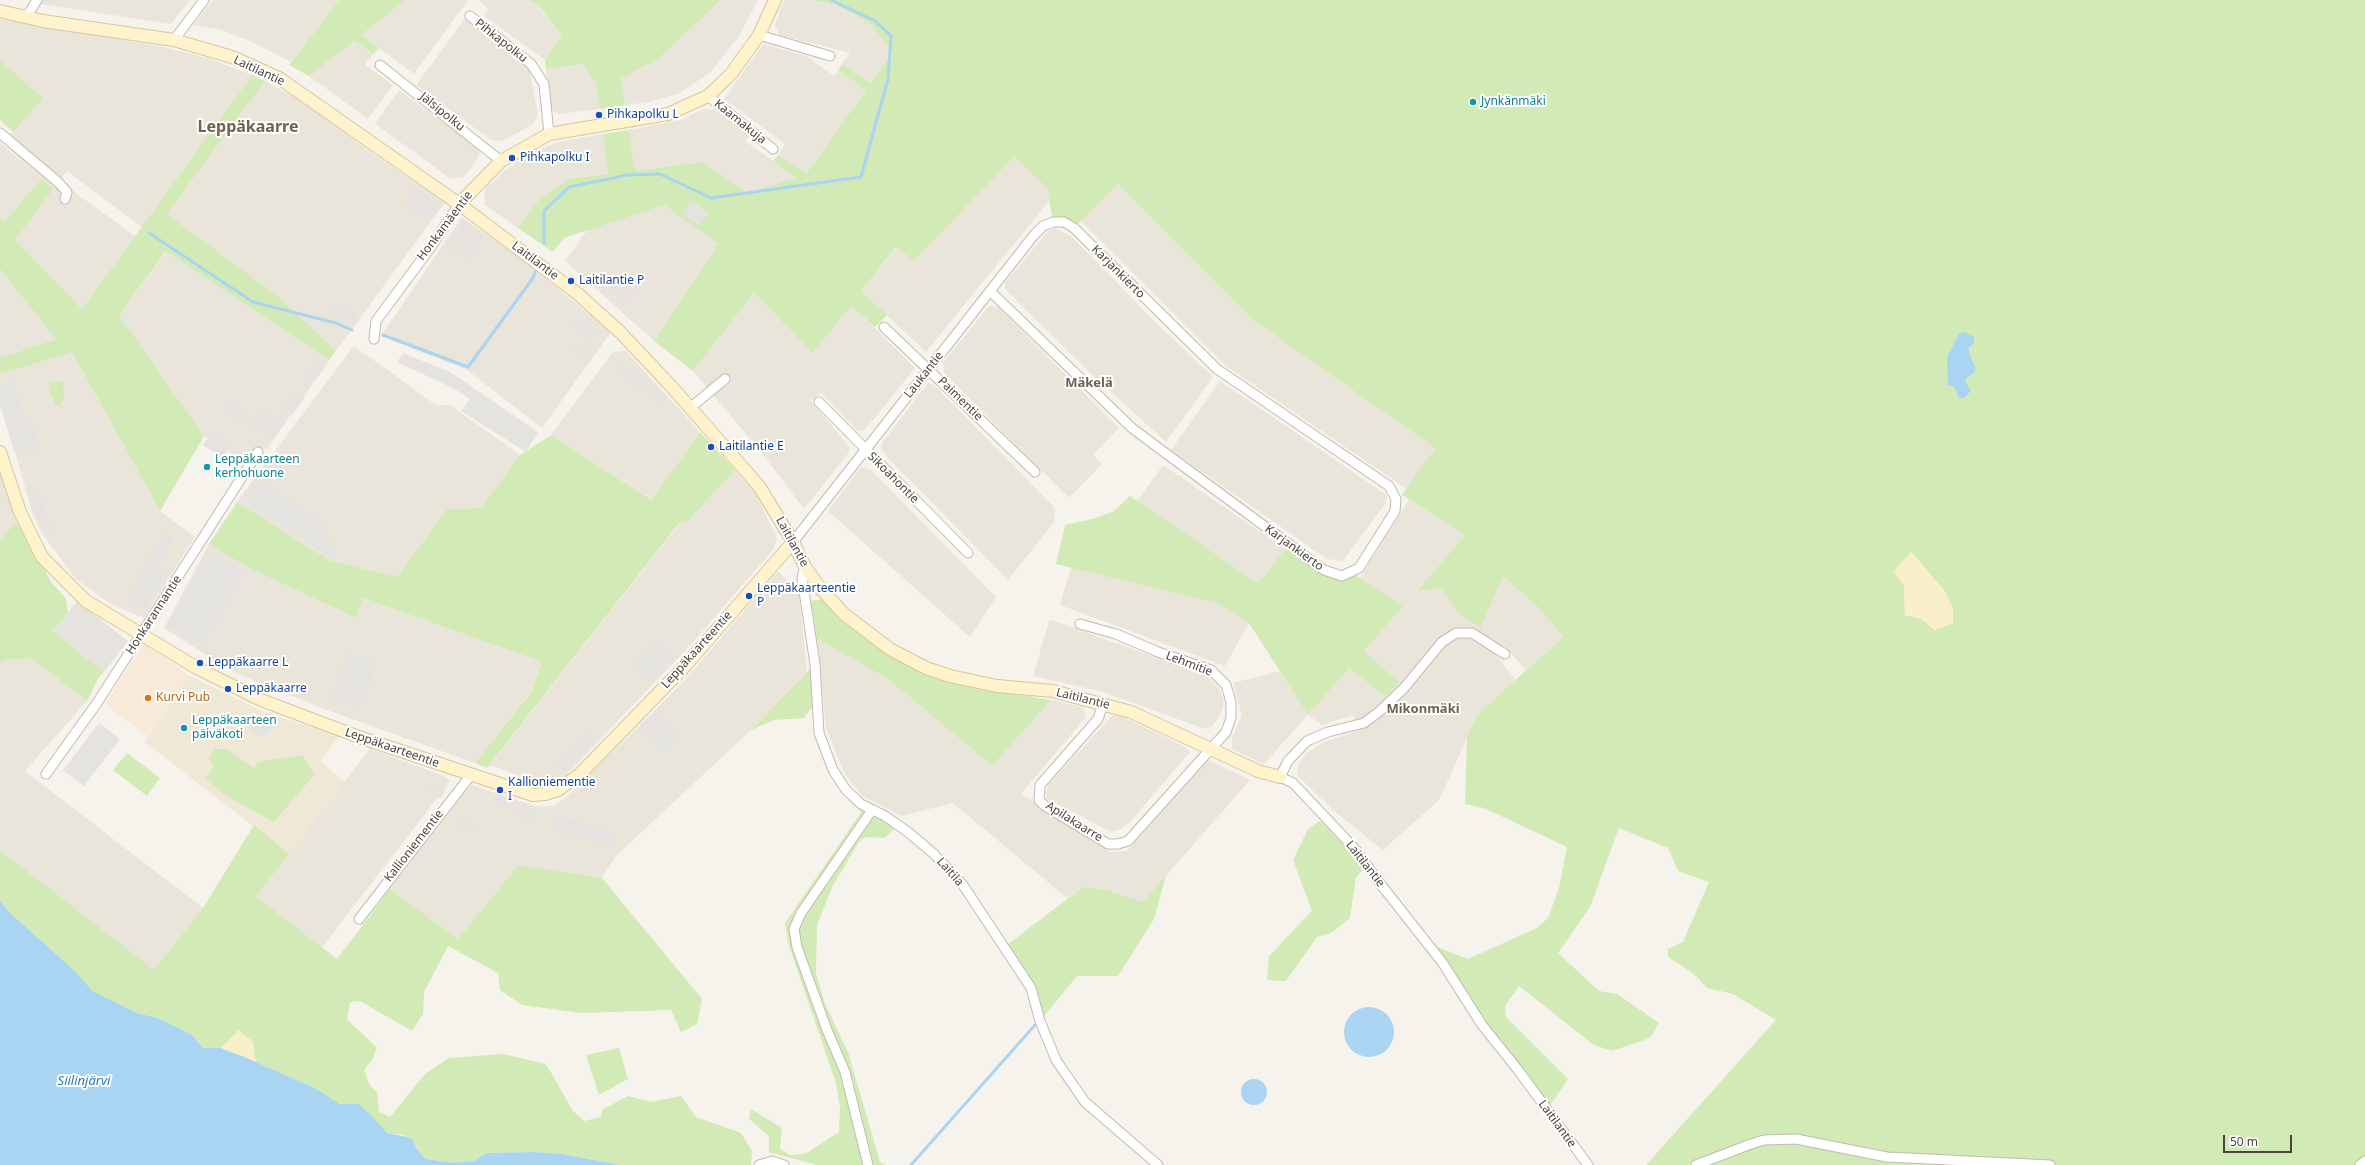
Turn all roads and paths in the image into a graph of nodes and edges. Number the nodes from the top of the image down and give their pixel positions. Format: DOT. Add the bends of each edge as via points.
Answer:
graph roads {
  1 [pos="37,0"];
  2 [pos="204,0"];
  3 [pos="775,0"];
  4 [pos="0,11"];
  5 [pos="470,16"];
  6 [pos="26,18"];
  7 [pos="759,35"];
  8 [pos="174,40"];
  9 [pos="830,56"];
  10 [pos="380,65"];
  11 [pos="708,96"];
  12 [pos="0,133"];
  13 [pos="549,134"];
  14 [pos="773,149"];
  15 [pos="501,161"];
  16 [pos="65,199"];
  17 [pos="459,204"];
  18 [pos="1064,222"];
  19 [pos="990,292"];
  20 [pos="884,327"];
  21 [pos="374,339"];
  22 [pos="930,369"];
  23 [pos="725,379"];
  24 [pos="819,402"];
  25 [pos="690,408"];
  26 [pos="865,450"];
  27 [pos="0,452"];
  28 [pos="258,452"];
  29 [pos="1035,472"];
  30 [pos="793,542"];
  31 [pos="968,553"];
  32 [pos="805,567"];
  33 [pos="1080,624"];
  34 [pos="141,635"];
  35 [pos="1505,654"];
  36 [pos="1103,704"];
  37 [pos="1210,749"];
  38 [pos="46,774"];
  39 [pos="471,775"];
  40 [pos="1280,777"];
  41 [pos="872,810"];
  42 [pos="359,919"];
  43 [pos="2365,1161"];
  44 [pos="1588,1164"];
  45 [pos="759,1165"];
  46 [pos="784,1165"];
  47 [pos="868,1165"];
  48 [pos="1158,1165"];
  49 [pos="1696,1165"];
  50 [pos="2050,1165"];
  51 [pos="2360,1165"];
  1 -- 6 [label="street"];
  2 -- 8 [label="street"];
  3 -- 7 [label="street, Honkamäentie"];
  4 -- 6 [label="street, Laitilantie"];
  5 -- 13 [label="street, Pihkapolku" via="531,64 544,84"];
  6 -- 8 [label="street, Laitilantie"];
  7 -- 9 [label="street"];
  7 -- 11 [label="street, Honkamäentie" via="731,74"];
  8 -- 17 [label="street, Laitilantie" via="232,58 279,78"];
  10 -- 15 [label="street, Jälsipolku"];
  11 -- 13 [label="street, Honkamäentie" via="668,114"];
  11 -- 14 [label="street, Kaamakuja"];
  12 -- 16 [label="street" via="58,182 66,192"];
  13 -- 15 [label="street, Honkamäentie"];
  15 -- 17 [label="street, Honkamäentie"];
  17 -- 21 [label="street, Honkamäentie" via="431,247 376,321"];
  17 -- 25 [label="street, Laitilantie" via="578,294 620,332"];
  18 -- 19 [label="street, Laukantie" via="1053,222 1043,226"];
  18 -- 19 [label="street, Karjankierto" via="1074,228 1216,369 1389,486 1396,499 1395,511 1359,568 1342,576 1324,570 1157,447 1132,428"];
  19 -- 22 [label="street, Laukantie"];
  20 -- 22 [label="street, Paimentie"];
  22 -- 26 [label="street, Laukantie"];
  22 -- 29 [label="street, Paimentie"];
  23 -- 25 [label="street"];
  24 -- 26 [label="street, Sikoahontie"];
  25 -- 30 [label="street, Laitilantie" via="759,486"];
  26 -- 30 [label="street, Laukantie"];
  26 -- 31 [label="street, Sikoahontie"];
  27 -- 34 [label="street, Leppäkaarteentie" via="20,512 42,557 86,601"];
  28 -- 34 [label="street, Honkarannantie"];
  30 -- 32 [label="street, Laitilantie"];
  30 -- 39 [label="street, Leppäkaarteentie" via="686,665 580,774 558,790 534,795"];
  32 -- 36 [label="street, Laitilantie" via="844,614 890,649 926,668 997,686 1054,691"];
  32 -- 41 [label="street, Laitila" via="802,578 815,664 819,733 831,766 846,790"];
  33 -- 37 [label="street, Lehmitie" via="1116,634 1211,670 1220,677 1226,685 1231,702 1231,718 1226,732"];
  34 -- 38 [label="street, Honkarannantie"];
  34 -- 39 [label="street, Leppäkaarteentie" via="197,668 262,700 359,737"];
  35 -- 40 [label="street" via="1472,633 1456,633 1442,642 1404,688 1380,711 1364,723 1328,732 1307,741 1288,761"];
  36 -- 37 [label="street, Laitilantie" via="1131,712"];
  36 -- 37 [label="street, Apilakaarre" via="1098,719 1040,785 1039,800 1108,844 1128,841"];
  37 -- 40 [label="street, Laitilantie" via="1258,771"];
  39 -- 42 [label="street, Kallioniementie"];
  40 -- 44 [label="street, Laitilantie" via="1293,783 1358,852 1442,962 1482,1025"];
  41 -- 47 [label="street" via="801,913 794,929 797,947 845,1072"];
  41 -- 48 [label="street, Laitila" via="908,832 934,854 963,885 1030,988 1040,1021 1060,1065 1086,1102"];
  43 -- 51 [label="street"];
  45 -- 46 [label="street" via="772,1161"];
  49 -- 50 [label="street" via="1751,1144 1796,1139 1887,1157"];
}
